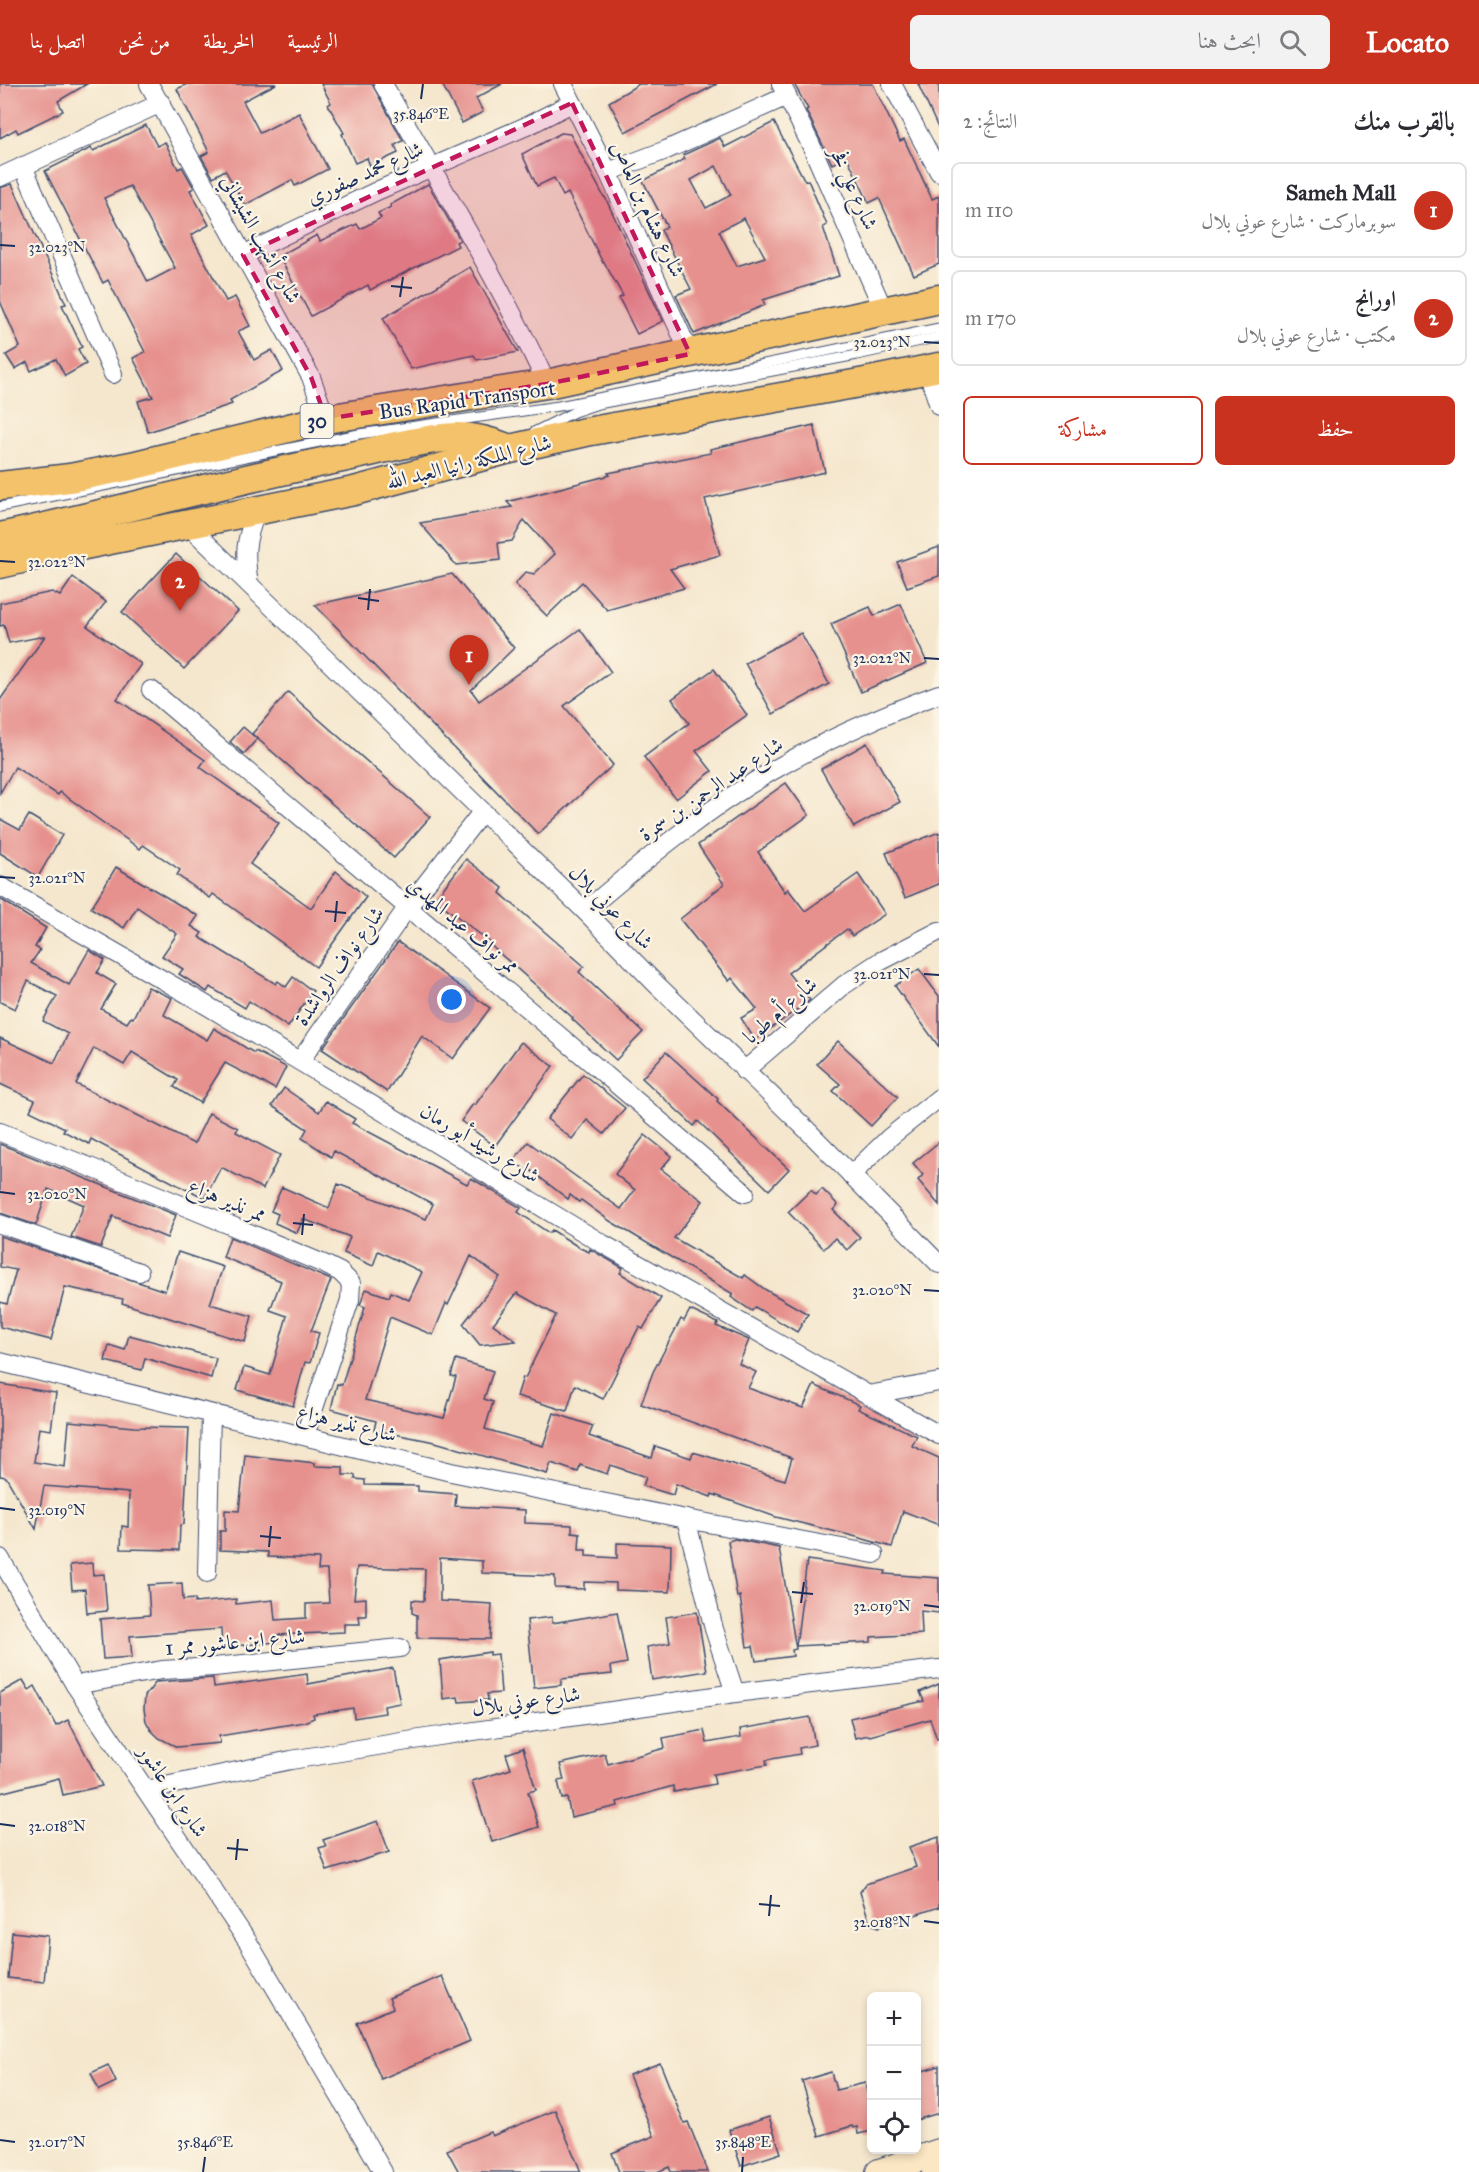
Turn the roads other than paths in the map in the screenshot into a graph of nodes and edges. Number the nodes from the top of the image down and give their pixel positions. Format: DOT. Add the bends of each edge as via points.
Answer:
graph roads {
  1 [pos="149,84"];
  2 [pos="383,84"];
  3 [pos="563,84"];
  4 [pos="892,84"];
  5 [pos="784,90"];
  6 [pos="161,103"];
  7 [pos="572,103"];
  8 [pos="24,166"];
  9 [pos="431,168"];
  10 [pos="608,172"];
  11 [pos="939,172"];
  12 [pos="0,177"];
  13 [pos="243,255"];
  14 [pos="939,299"];
  15 [pos="885,311"];
  16 [pos="939,328"];
  17 [pos="939,337"];
  18 [pos="690,354"];
  19 [pos="933,368"];
  20 [pos="113,374"];
  21 [pos="547,384"];
  22 [pos="939,406"];
  23 [pos="326,419"];
  24 [pos="510,449"];
  25 [pos="0,486"];
  26 [pos="0,507"];
  27 [pos="257,510"];
  28 [pos="187,524"];
  29 [pos="0,537"];
  30 [pos="0,564"];
  31 [pos="249,584"];
  32 [pos="151,690"];
  33 [pos="939,694"];
  34 [pos="482,812"];
  35 [pos="0,886"];
  36 [pos="407,908"];
  37 [pos="585,911"];
  38 [pos="939,931"];
  39 [pos="300,1061"];
  40 [pos="744,1071"];
  41 [pos="939,1098"];
  42 [pos="0,1132"];
  43 [pos="851,1175"];
  44 [pos="746,1193"];
  45 [pos="0,1224"];
  46 [pos="939,1264"];
  47 [pos="139,1272"];
  48 [pos="0,1362"];
  49 [pos="939,1382"];
  50 [pos="868,1395"];
  51 [pos="211,1414"];
  52 [pos="305,1435"];
  53 [pos="939,1435"];
  54 [pos="686,1519"];
  55 [pos="874,1554"];
  56 [pos="2,1566"];
  57 [pos="207,1573"];
  58 [pos="400,1648"];
  59 [pos="939,1660"];
  60 [pos="939,1669"];
  61 [pos="914,1671"];
  62 [pos="75,1685"];
  63 [pos="735,1693"];
  64 [pos="146,1790"];
  65 [pos="939,2152"];
  66 [pos="383,2172"];
  67 [pos="879,2172"];
  1 -- 6 [label="street, شارع أشهب الشيشاني"];
  2 -- 9 [label="street"];
  3 -- 7 [label="street, شارع هشام بن العاص"];
  4 -- 11 [label="street"];
  5 -- 10 [label="street" via="666,150"];
  5 -- 15 [label="street, شارع علي فخر"];
  6 -- 8 [label="street"];
  6 -- 13 [label="street, شارع أشهب الشيشاني"];
  7 -- 9 [label="street, شارع محمد صفوري"];
  7 -- 10 [label="street, شارع هشام بن العاص"];
  8 -- 12 [label="street"];
  8 -- 20 [label="street"];
  9 -- 13 [label="street, شارع محمد صفوري"];
  9 -- 21 [label="street"];
  10 -- 18 [label="street, شارع هشام بن العاص"];
  13 -- 23 [label="street, شارع أشهب الشيشاني" via="311,377"];
  14 -- 15 [label="main road, 30"];
  15 -- 18 [label="main road, 30"];
  16 -- 26 [label="lane, Bus Rapid Transport" via="559,406 358,434"];
  17 -- 24 [label="lane, Bus Rapid Transport" via="598,404 551,422"];
  18 -- 21 [label="main road, 30"];
  19 -- 22 [label="street"];
  19 -- 24 [label="main road, شارع الملكة رانيا العبد الله"];
  21 -- 23 [label="main road, 30"];
  23 -- 25 [label="main road, 30" via="121,468"];
  24 -- 27 [label="main road, شارع الملكة رانيا العبد الله" via="354,491"];
  24 -- 29 [label="main road" via="493,442 455,437 301,466"];
  27 -- 28 [label="main road, شارع الملكة رانيا العبد الله"];
  27 -- 31 [label="street" via="245,552"];
  28 -- 30 [label="main road, شارع الملكة رانيا العبد الله"];
  28 -- 31 [label="street, شارع عوني بلال"];
  31 -- 34 [label="street, شارع عوني بلال"];
  32 -- 36 [label="street, ممر نواف عبد المهدي"];
  33 -- 37 [label="street, شارع عبد الرحمن بن سمرة" via="862,725 772,771 677,835"];
  34 -- 36 [label="street, شارع نواف الرواشدة"];
  34 -- 37 [label="street, شارع عوني بلال"];
  35 -- 39 [label="street, شارع رشيد أبو رمان"];
  36 -- 39 [label="street, شارع نواف الرواشدة"];
  36 -- 44 [label="street, ممر نواف عبد المهدي"];
  37 -- 40 [label="street, شارع عوني بلال"];
  38 -- 40 [label="street, شارع أم طوبا" via="844,985"];
  39 -- 50 [label="street, شارع رشيد أبو رمان" via="603,1244"];
  40 -- 43 [label="street, شارع عوني بلال"];
  41 -- 43 [label="street"];
  42 -- 52 [label="street, ممر نذير هزاع" via="324,1264 347,1278 351,1283 350,1300"];
  43 -- 46 [label="street, شارع عوني بلال"];
  45 -- 47 [label="street"];
  48 -- 51 [label="street, شارع نذير هزاع"];
  49 -- 50 [label="street"];
  50 -- 53 [label="street, شارع رشيد أبو رمان"];
  51 -- 52 [label="street, شارع نذير هزاع"];
  51 -- 57 [label="street"];
  52 -- 54 [label="street, شارع نذير هزاع" via="451,1472"];
  54 -- 55 [label="street, شارع نذير هزاع"];
  54 -- 63 [label="street"];
  56 -- 62 [label="street, شارع ابن عاشور"];
  58 -- 62 [label="street, شارع ابن عاشور ممر 1" via="162,1670"];
  59 -- 61 [label="street, شارع عوني بلال"];
  60 -- 61 [label="street, شارع عوني بلال"];
  61 -- 63 [label="street, شارع عوني بلال"];
  62 -- 64 [label="street, شارع ابن عاشور"];
  63 -- 64 [label="street, شارع عوني بلال" via="303,1758"];
  64 -- 66 [label="street, شارع ابن عاشور" via="248,1942"];
  65 -- 67 [label="street"];
}
